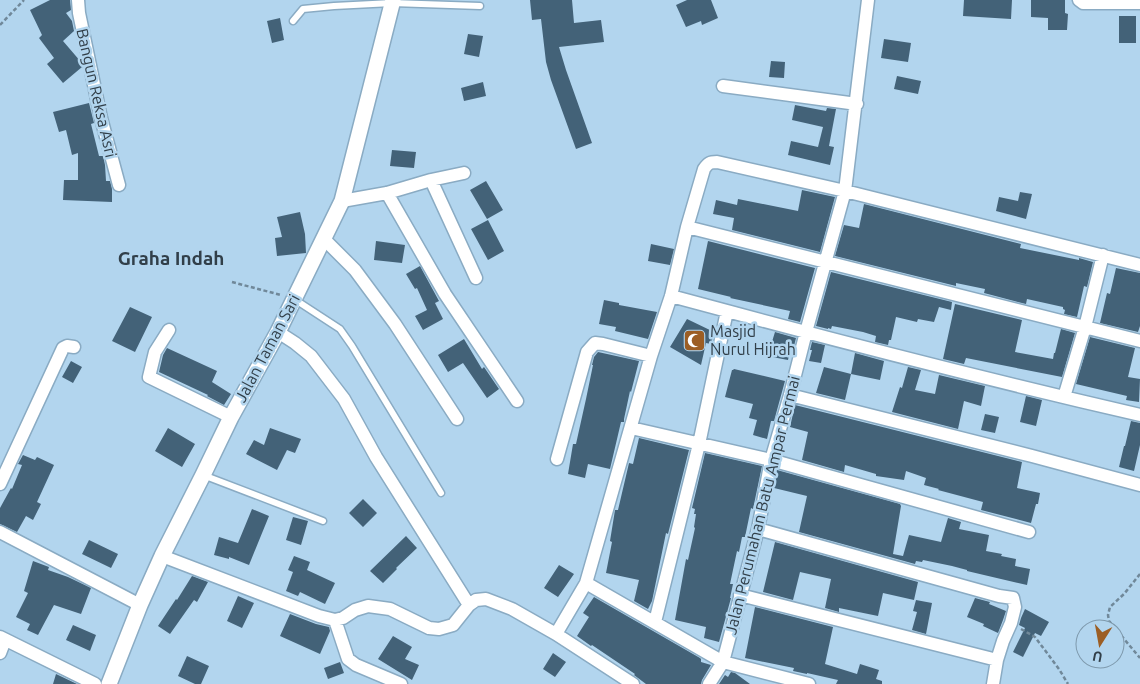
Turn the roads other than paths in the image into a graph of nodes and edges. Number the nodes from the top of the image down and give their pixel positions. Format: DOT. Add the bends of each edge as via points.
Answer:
graph roads {
  1 [pos="78,0"];
  2 [pos="868,0"];
  3 [pos="1079,0"];
  4 [pos="393,2"];
  5 [pos="1140,3"];
  6 [pos="480,6"];
  7 [pos="293,21"];
  8 [pos="722,86"];
  9 [pos="857,104"];
  10 [pos="464,173"];
  11 [pos="431,180"];
  12 [pos="119,185"];
  13 [pos="845,190"];
  14 [pos="387,193"];
  15 [pos="342,201"];
  16 [pos="687,228"];
  17 [pos="323,238"];
  18 [pos="1103,255"];
  19 [pos="826,262"];
  20 [pos="1140,265"];
  21 [pos="476,278"];
  22 [pos="671,296"];
  23 [pos="293,299"];
  24 [pos="728,311"];
  25 [pos="1085,327"];
  26 [pos="169,330"];
  27 [pos="278,332"];
  28 [pos="806,332"];
  29 [pos="1140,341"];
  30 [pos="74,347"];
  31 [pos="651,356"];
  32 [pos="790,395"];
  33 [pos="1064,398"];
  34 [pos="517,401"];
  35 [pos="1140,415"];
  36 [pos="231,417"];
  37 [pos="457,419"];
  38 [pos="631,428"];
  39 [pos="699,444"];
  40 [pos="557,459"];
  41 [pos="772,460"];
  42 [pos="203,475"];
  43 [pos="0,484"];
  44 [pos="1140,485"];
  45 [pos="441,494"];
  46 [pos="323,521"];
  47 [pos="758,529"];
  48 [pos="0,532"];
  49 [pos="1029,532"];
  50 [pos="162,556"];
  51 [pos="586,583"];
  52 [pos="740,595"];
  53 [pos="470,604"];
  54 [pos="140,605"];
  55 [pos="335,620"];
  56 [pos="655,622"];
  57 [pos="556,634"];
  58 [pos="2,638"];
  59 [pos="0,653"];
  60 [pos="997,660"];
  61 [pos="723,662"];
  62 [pos="787,682"];
  63 [pos="95,684"];
  64 [pos="109,684"];
  65 [pos="402,684"];
  66 [pos="633,684"];
  67 [pos="709,684"];
  68 [pos="809,684"];
  69 [pos="993,684"];
  1 -- 12 [label="street, Bangun Reksa Asri" via="101,118"];
  2 -- 9 [label="street, Jalan Perumahan Batu Ampar Permai"];
  3 -- 5 [label="street" via="1084,3"];
  4 -- 6 [label="lane"];
  4 -- 7 [label="lane" via="303,9"];
  4 -- 15 [label="street, Jalan Taman Sari"];
  8 -- 9 [label="street"];
  9 -- 13 [label="street, Jalan Perumahan Batu Ampar Permai"];
  10 -- 11 [label="street"];
  11 -- 14 [label="street"];
  11 -- 21 [label="street"];
  13 -- 16 [label="street" via="710,162 704,168"];
  13 -- 18 [label="street"];
  13 -- 19 [label="street, Jalan Perumahan Batu Ampar Permai"];
  14 -- 15 [label="street"];
  14 -- 34 [label="street" via="445,294"];
  15 -- 17 [label="street, Jalan Taman Sari"];
  16 -- 19 [label="street"];
  16 -- 22 [label="street"];
  17 -- 23 [label="street, Jalan Taman Sari"];
  17 -- 37 [label="street" via="355,270 395,324"];
  18 -- 20 [label="street"];
  18 -- 25 [label="street"];
  19 -- 25 [label="street"];
  19 -- 28 [label="street, Jalan Perumahan Batu Ampar Permai"];
  22 -- 24 [label="street"];
  22 -- 31 [label="street"];
  23 -- 27 [label="street, Jalan Taman Sari"];
  23 -- 45 [label="lane" via="340,329"];
  24 -- 28 [label="street"];
  24 -- 39 [label="street"];
  25 -- 29 [label="street"];
  25 -- 33 [label="street"];
  26 -- 36 [label="street" via="155,352 149,376"];
  27 -- 36 [label="street, Jalan Taman Sari"];
  27 -- 53 [label="street" via="312,356 344,399 376,456"];
  28 -- 32 [label="street, Jalan Perumahan Batu Ampar Permai"];
  28 -- 33 [label="street"];
  30 -- 43 [label="street" via="63,348"];
  31 -- 38 [label="street"];
  31 -- 40 [label="street" via="596,343 587,352"];
  32 -- 41 [label="street, Jalan Perumahan Batu Ampar Permai"];
  32 -- 44 [label="street"];
  33 -- 35 [label="street"];
  36 -- 42 [label="street, Jalan Taman Sari"];
  38 -- 39 [label="street"];
  38 -- 51 [label="street"];
  39 -- 41 [label="street"];
  39 -- 56 [label="street"];
  41 -- 47 [label="street, Jalan Perumahan Batu Ampar Permai"];
  41 -- 49 [label="street"];
  42 -- 46 [label="lane"];
  42 -- 50 [label="street, Jalan Taman Sari"];
  47 -- 52 [label="street, Jalan Perumahan Batu Ampar Permai"];
  47 -- 60 [label="street" via="1013,598 1012,623"];
  48 -- 54 [label="street"];
  50 -- 54 [label="street, Jalan Taman Sari"];
  50 -- 55 [label="street"];
  51 -- 56 [label="street"];
  51 -- 57 [label="street"];
  52 -- 60 [label="street"];
  52 -- 61 [label="street, Jalan Perumahan Batu Ampar Permai"];
  53 -- 55 [label="street" via="452,625 439,630 390,609 368,606"];
  53 -- 57 [label="street" via="486,599 512,608"];
  54 -- 64 [label="street, Jalan Taman Sari"];
  55 -- 65 [label="street" via="348,659"];
  56 -- 61 [label="street"];
  57 -- 66 [label="street"];
  58 -- 59 [label="street"];
  58 -- 63 [label="street"];
  60 -- 69 [label="street"];
  61 -- 62 [label="street"];
  61 -- 67 [label="street, Jalan Perumahan Batu Ampar Permai"];
  62 -- 68 [label="street"];
}
